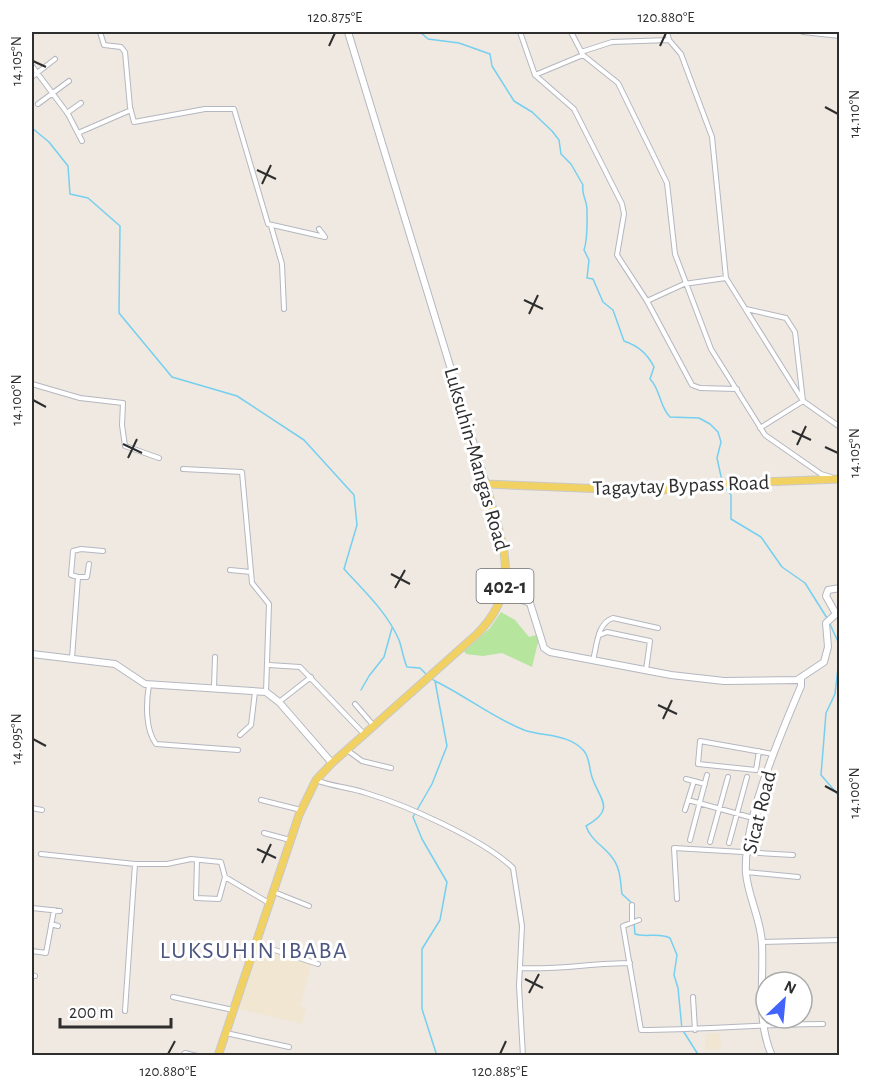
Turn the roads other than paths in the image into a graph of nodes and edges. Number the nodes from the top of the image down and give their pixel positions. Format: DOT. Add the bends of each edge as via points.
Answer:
graph roads {
  1 [pos="100,32"];
  2 [pos="348,32"];
  3 [pos="520,32"];
  4 [pos="571,32"];
  5 [pos="667,32"];
  6 [pos="803,32"];
  7 [pos="840,36"];
  8 [pos="669,40"];
  9 [pos="582,54"];
  10 [pos="55,58"];
  11 [pos="32,66"];
  12 [pos="36,73"];
  13 [pos="535,75"];
  14 [pos="32,77"];
  15 [pos="69,81"];
  16 [pos="52,94"];
  17 [pos="81,103"];
  18 [pos="38,104"];
  19 [pos="131,111"];
  20 [pos="67,113"];
  21 [pos="78,133"];
  22 [pos="82,141"];
  23 [pos="271,226"];
  24 [pos="320,229"];
  25 [pos="726,278"];
  26 [pos="684,284"];
  27 [pos="647,301"];
  28 [pos="745,308"];
  29 [pos="284,309"];
  30 [pos="32,384"];
  31 [pos="737,389"];
  32 [pos="803,401"];
  33 [pos="840,427"];
  34 [pos="760,428"];
  35 [pos="159,458"];
  36 [pos="183,469"];
  37 [pos="838,479"];
  38 [pos="486,484"];
  39 [pos="103,551"];
  40 [pos="89,564"];
  41 [pos="230,570"];
  42 [pos="251,572"];
  43 [pos="78,577"];
  44 [pos="840,588"];
  45 [pos="504,593"];
  46 [pos="658,628"];
  47 [pos="599,636"];
  48 [pos="32,654"];
  49 [pos="215,657"];
  50 [pos="72,658"];
  51 [pos="593,660"];
  52 [pos="268,665"];
  53 [pos="646,670"];
  54 [pos="310,677"];
  55 [pos="801,678"];
  56 [pos="149,685"];
  57 [pos="213,687"];
  58 [pos="255,691"];
  59 [pos="266,692"];
  60 [pos="279,702"];
  61 [pos="355,704"];
  62 [pos="374,726"];
  63 [pos="240,735"];
  64 [pos="364,735"];
  65 [pos="238,750"];
  66 [pos="347,750"];
  67 [pos="759,751"];
  68 [pos="773,754"];
  69 [pos="332,763"];
  70 [pos="391,768"];
  71 [pos="707,775"];
  72 [pos="728,777"];
  73 [pos="747,777"];
  74 [pos="686,779"];
  75 [pos="316,780"];
  76 [pos="693,781"];
  77 [pos="705,784"];
  78 [pos="261,800"];
  79 [pos="688,800"];
  80 [pos="700,803"];
  81 [pos="32,808"];
  82 [pos="719,808"];
  83 [pos="42,810"];
  84 [pos="301,810"];
  85 [pos="685,810"];
  86 [pos="736,813"];
  87 [pos="754,818"];
  88 [pos="264,833"];
  89 [pos="291,840"];
  90 [pos="690,840"];
  91 [pos="710,842"];
  92 [pos="729,843"];
  93 [pos="747,851"];
  94 [pos="41,854"];
  95 [pos="793,855"];
  96 [pos="197,860"];
  97 [pos="135,864"];
  98 [pos="746,872"];
  99 [pos="225,877"];
  100 [pos="798,877"];
  101 [pos="274,891"];
  102 [pos="677,899"];
  103 [pos="270,904"];
  104 [pos="632,905"];
  105 [pos="309,906"];
  106 [pos="32,909"];
  107 [pos="54,910"];
  108 [pos="60,910"];
  109 [pos="639,920"];
  110 [pos="632,922"];
  111 [pos="51,924"];
  112 [pos="58,926"];
  113 [pos="840,940"];
  114 [pos="762,942"];
  115 [pos="255,944"];
  116 [pos="32,951"];
  117 [pos="630,963"];
  118 [pos="318,964"];
  119 [pos="520,968"];
  120 [pos="762,970"];
  121 [pos="173,997"];
  122 [pos="693,997"];
  123 [pos="234,1010"];
  124 [pos="125,1011"];
  125 [pos="814,1024"];
  126 [pos="823,1024"];
  127 [pos="754,1025"];
  128 [pos="695,1030"];
  129 [pos="764,1030"];
  130 [pos="226,1033"];
  131 [pos="289,1047"];
  132 [pos="182,1056"];
  133 [pos="197,1056"];
  134 [pos="218,1056"];
  135 [pos="523,1056"];
  136 [pos="772,1056"];
  1 -- 19 [label="street" via="104,45 121,47 125,52"];
  2 -- 38 [label="street, Luksuhin-Mangas Road / 402-1"];
  3 -- 13 [label="street"];
  4 -- 9 [label="street"];
  5 -- 8 [label="street"];
  6 -- 7 [label="street"];
  8 -- 9 [label="street" via="612,42"];
  8 -- 25 [label="street" via="681,54 712,137"];
  9 -- 13 [label="street"];
  9 -- 26 [label="street" via="618,83 667,183 675,254"];
  10 -- 12 [label="street"];
  11 -- 12 [label="street"];
  12 -- 14 [label="street"];
  12 -- 16 [label="street"];
  13 -- 27 [label="street" via="572,106 587,134 624,211 618,255"];
  15 -- 16 [label="street"];
  16 -- 18 [label="street"];
  16 -- 20 [label="street"];
  17 -- 20 [label="street"];
  19 -- 21 [label="street"];
  19 -- 23 [label="street" via="137,123 205,109 234,109 267,224"];
  20 -- 21 [label="street"];
  21 -- 22 [label="street"];
  23 -- 24 [label="street" via="325,237"];
  23 -- 29 [label="street" via="282,264"];
  25 -- 26 [label="street"];
  25 -- 28 [label="street"];
  26 -- 27 [label="street"];
  26 -- 31 [label="street" via="711,349"];
  27 -- 31 [label="street" via="692,385"];
  28 -- 32 [label="street"];
  28 -- 32 [label="street" via="786,318 794,328"];
  30 -- 35 [label="street" via="80,398 123,403 125,446"];
  31 -- 34 [label="street"];
  32 -- 33 [label="street"];
  32 -- 34 [label="street"];
  34 -- 37 [label="street" via="771,440 821,473"];
  36 -- 42 [label="street" via="242,472"];
  37 -- 38 [label="main road, Tagaytay Bypass Road" via="654,490"];
  38 -- 45 [label="main road, Luksuhin-Mangas Road / 402-1" via="505,550"];
  39 -- 43 [label="street" via="73,551 71,575"];
  40 -- 43 [label="street" via="87,577"];
  41 -- 42 [label="street"];
  42 -- 52 [label="street" via="255,588 268,604"];
  43 -- 50 [label="street"];
  44 -- 55 [label="street" via="828,590 826,596 836,611 835,617 826,623 827,657"];
  45 -- 51 [label="street" via="532,605 547,651"];
  45 -- 62 [label="main road, Luksuhin-Mangas Road / 402-1" via="486,625"];
  46 -- 47 [label="street" via="613,618 604,622"];
  47 -- 51 [label="street"];
  47 -- 53 [label="street" via="607,632 650,640"];
  48 -- 50 [label="street"];
  49 -- 57 [label="street"];
  50 -- 56 [label="street" via="115,664 139,683"];
  51 -- 53 [label="street"];
  52 -- 54 [label="street" via="300,666"];
  52 -- 59 [label="street"];
  53 -- 55 [label="street" via="724,681"];
  54 -- 60 [label="street"];
  54 -- 64 [label="street"];
  55 -- 68 [label="street, Sicat Road"];
  56 -- 57 [label="street"];
  56 -- 65 [label="street" via="150,729 156,744"];
  57 -- 58 [label="street"];
  58 -- 59 [label="street"];
  58 -- 63 [label="street" via="251,725"];
  59 -- 60 [label="street"];
  60 -- 69 [label="street"];
  61 -- 62 [label="street"];
  62 -- 64 [label="main road, Luksuhin-Mangas Road / 402-1"];
  64 -- 66 [label="main road, Luksuhin-Mangas Road / 402-1"];
  66 -- 69 [label="main road, Luksuhin-Mangas Road / 402-1"];
  66 -- 70 [label="street" via="362,761"];
  67 -- 67 [label="street" via="700,741 698,764 756,770"];
  67 -- 68 [label="street"];
  68 -- 87 [label="street, Sicat Road"];
  69 -- 75 [label="main road, Luksuhin-Mangas Road / 402-1"];
  71 -- 77 [label="street"];
  72 -- 82 [label="street"];
  73 -- 86 [label="street"];
  74 -- 76 [label="street"];
  75 -- 84 [label="main road, Luksuhin-Mangas Road / 402-1"];
  75 -- 119 [label="street" via="367,793 418,813 513,868 522,926"];
  76 -- 77 [label="street"];
  76 -- 79 [label="street"];
  77 -- 80 [label="street"];
  78 -- 84 [label="street"];
  79 -- 80 [label="street"];
  79 -- 85 [label="street"];
  80 -- 82 [label="street"];
  80 -- 90 [label="street"];
  81 -- 83 [label="street"];
  82 -- 86 [label="street"];
  82 -- 91 [label="street"];
  84 -- 89 [label="main road, Luksuhin-Mangas Road / 402-1"];
  86 -- 87 [label="street"];
  86 -- 92 [label="street"];
  87 -- 93 [label="street, Sicat Road"];
  88 -- 89 [label="street"];
  89 -- 101 [label="main road, Luksuhin-Mangas Road / 402-1"];
  93 -- 95 [label="street"];
  93 -- 98 [label="street, Sicat Road"];
  93 -- 102 [label="street" via="674,848"];
  94 -- 97 [label="street"];
  96 -- 97 [label="street"];
  96 -- 99 [label="street" via="221,862"];
  96 -- 99 [label="street" via="196,898 219,899"];
  97 -- 124 [label="street"];
  98 -- 100 [label="street"];
  98 -- 114 [label="street, Sicat Road"];
  99 -- 103 [label="street"];
  101 -- 103 [label="main road, Luksuhin-Mangas Road / 402-1"];
  101 -- 105 [label="street"];
  103 -- 115 [label="main road, Luksuhin-Mangas Road / 402-1"];
  104 -- 110 [label="street"];
  106 -- 107 [label="street"];
  107 -- 108 [label="street"];
  107 -- 111 [label="street"];
  109 -- 110 [label="street"];
  110 -- 117 [label="street" via="623,926"];
  111 -- 112 [label="street"];
  111 -- 116 [label="street" via="46,953"];
  113 -- 114 [label="street"];
  114 -- 120 [label="street, Sicat Road"];
  115 -- 118 [label="street"];
  115 -- 123 [label="main road, Luksuhin-Mangas Road / 402-1"];
  117 -- 119 [label="street" via="556,970"];
  117 -- 128 [label="street" via="640,1030"];
  119 -- 135 [label="street"];
  121 -- 123 [label="street"];
  122 -- 128 [label="street"];
  123 -- 130 [label="main road, Luksuhin-Mangas Road / 402-1"];
  125 -- 126 [label="street"];
  127 -- 128 [label="street"];
  129 -- 136 [label="street, Sicat Road"];
  130 -- 131 [label="street"];
  130 -- 134 [label="main road, Luksuhin-Mangas Road / 402-1"];
  132 -- 133 [label="street"];
}
